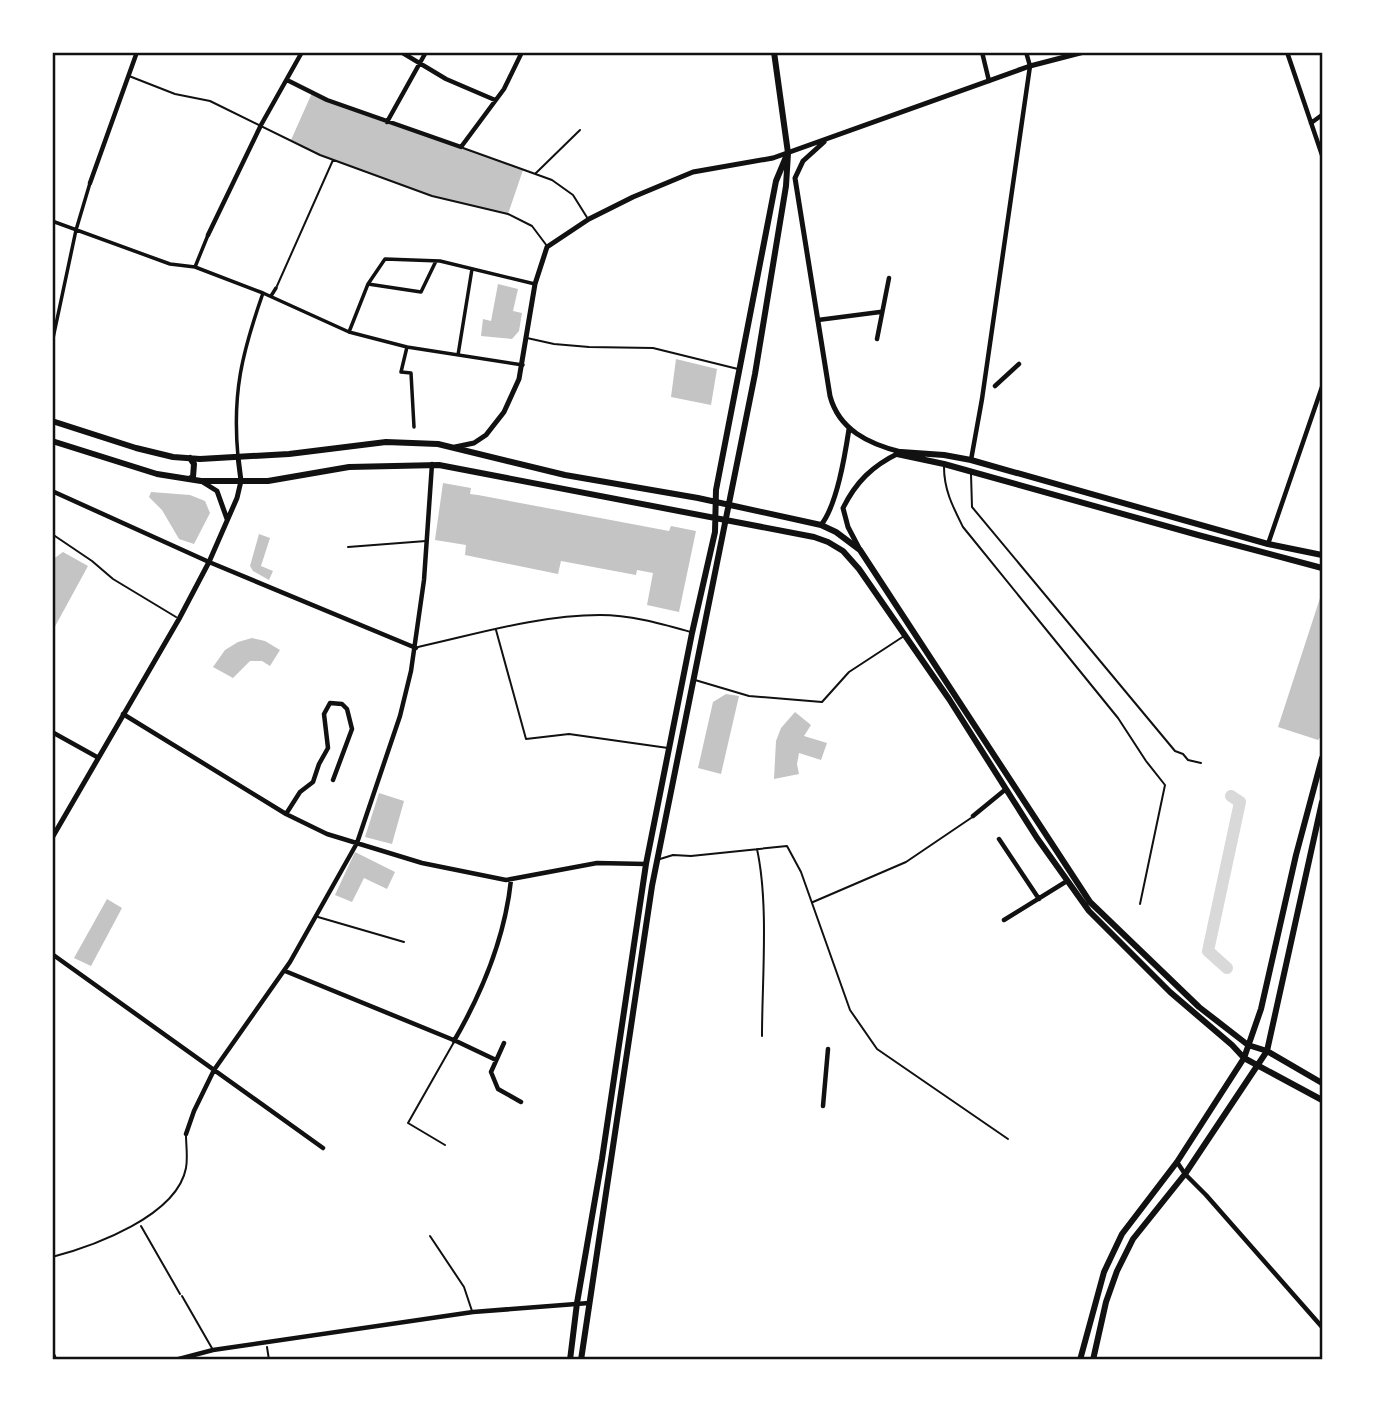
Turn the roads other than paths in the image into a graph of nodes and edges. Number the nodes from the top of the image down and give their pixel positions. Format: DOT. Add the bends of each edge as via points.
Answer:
graph roads {
  1 [pos="137,52"];
  2 [pos="302,52"];
  3 [pos="401,52"];
  4 [pos="426,52"];
  5 [pos="522,52"];
  6 [pos="774,52"];
  7 [pos="982,52"];
  8 [pos="1026,52"];
  9 [pos="1084,52"];
  10 [pos="1287,52"];
  11 [pos="420,63"];
  12 [pos="1030,66"];
  13 [pos="127,75"];
  14 [pos="287,80"];
  15 [pos="989,81"];
  16 [pos="495,100"];
  17 [pos="1322,115"];
  18 [pos="387,122"];
  19 [pos="1311,123"];
  20 [pos="261,125"];
  21 [pos="580,130"];
  22 [pos="828,138"];
  23 [pos="461,147"];
  24 [pos="788,153"];
  25 [pos="1322,155"];
  26 [pos="333,159"];
  27 [pos="535,174"];
  28 [pos="90,183"];
  29 [pos="589,219"];
  30 [pos="52,221"];
  31 [pos="76,230"];
  32 [pos="208,235"];
  33 [pos="547,247"];
  34 [pos="436,261"];
  35 [pos="195,267"];
  36 [pos="472,269"];
  37 [pos="889,278"];
  38 [pos="368,284"];
  39 [pos="535,284"];
  40 [pos="276,288"];
  41 [pos="263,293"];
  42 [pos="271,296"];
  43 [pos="880,312"];
  44 [pos="818,320"];
  45 [pos="349,332"];
  46 [pos="526,338"];
  47 [pos="877,339"];
  48 [pos="52,343"];
  49 [pos="407,347"];
  50 [pos="458,355"];
  51 [pos="1019,363"];
  52 [pos="523,365"];
  53 [pos="738,369"];
  54 [pos="995,386"];
  55 [pos="1322,387"];
  56 [pos="52,421"];
  57 [pos="414,427"];
  58 [pos="849,429"];
  59 [pos="52,442"];
  60 [pos="454,447"];
  61 [pos="899,453"];
  62 [pos="944,455"];
  63 [pos="238,457"];
  64 [pos="190,458"];
  65 [pos="971,460"];
  66 [pos="432,464"];
  67 [pos="944,464"];
  68 [pos="971,471"];
  69 [pos="187,480"];
  70 [pos="201,481"];
  71 [pos="241,481"];
  72 [pos="52,491"];
  73 [pos="716,502"];
  74 [pos="729,505"];
  75 [pos="715,517"];
  76 [pos="726,519"];
  77 [pos="227,521"];
  78 [pos="821,525"];
  79 [pos="52,534"];
  80 [pos="427,541"];
  81 [pos="1268,544"];
  82 [pos="348,547"];
  83 [pos="860,550"];
  84 [pos="1322,555"];
  85 [pos="209,562"];
  86 [pos="1322,568"];
  87 [pos="179,619"];
  88 [pos="496,630"];
  89 [pos="692,633"];
  90 [pos="905,635"];
  91 [pos="416,648"];
  92 [pos="693,679"];
  93 [pos="123,714"];
  94 [pos="52,732"];
  95 [pos="669,748"];
  96 [pos="97,757"];
  97 [pos="1322,758"];
  98 [pos="1201,763"];
  99 [pos="333,780"];
  100 [pos="1006,789"];
  101 [pos="1322,802"];
  102 [pos="286,814"];
  103 [pos="974,816"];
  104 [pos="52,838"];
  105 [pos="999,839"];
  106 [pos="357,843"];
  107 [pos="757,849"];
  108 [pos="656,860"];
  109 [pos="646,864"];
  110 [pos="512,880"];
  111 [pos="1067,881"];
  112 [pos="1039,899"];
  113 [pos="812,902"];
  114 [pos="1140,904"];
  115 [pos="316,916"];
  116 [pos="1004,920"];
  117 [pos="404,942"];
  118 [pos="52,954"];
  119 [pos="285,971"];
  120 [pos="762,1036"];
  121 [pos="454,1041"];
  122 [pos="504,1043"];
  123 [pos="1248,1045"];
  124 [pos="828,1049"];
  125 [pos="1267,1051"];
  126 [pos="1244,1058"];
  127 [pos="496,1060"];
  128 [pos="1259,1065"];
  129 [pos="214,1070"];
  130 [pos="1322,1083"];
  131 [pos="1322,1100"];
  132 [pos="521,1102"];
  133 [pos="823,1106"];
  134 [pos="186,1134"];
  135 [pos="1007,1139"];
  136 [pos="444,1145"];
  137 [pos="323,1149"];
  138 [pos="1177,1162"];
  139 [pos="1185,1174"];
  140 [pos="430,1236"];
  141 [pos="52,1257"];
  142 [pos="182,1296"];
  143 [pos="577,1303"];
  144 [pos="590,1303"];
  145 [pos="473,1312"];
  146 [pos="1322,1327"];
  147 [pos="213,1350"];
  148 [pos="52,1353"];
  149 [pos="55,1360"];
  150 [pos="175,1360"];
  151 [pos="570,1360"];
  152 [pos="581,1360"];
  153 [pos="1080,1360"];
  154 [pos="1093,1360"];
  1 -- 13 [label="street"];
  2 -- 14 [label="street"];
  3 -- 11 [label="street"];
  4 -- 11 [label="street"];
  5 -- 16 [label="street"];
  6 -- 24 [label="main road"];
  7 -- 15 [label="street"];
  8 -- 12 [label="street"];
  9 -- 12 [label="street"];
  10 -- 19 [label="street"];
  11 -- 16 [label="street"];
  11 -- 18 [label="street"];
  12 -- 15 [label="street"];
  12 -- 65 [label="street"];
  13 -- 20 [label="lane" via="175,94 211,101"];
  13 -- 28 [label="street"];
  14 -- 18 [label="street"];
  14 -- 20 [label="street"];
  15 -- 22 [label="street"];
  16 -- 23 [label="street"];
  17 -- 19 [label="street"];
  18 -- 23 [label="street"];
  19 -- 25 [label="street"];
  20 -- 26 [label="lane"];
  20 -- 32 [label="street"];
  21 -- 27 [label="lane"];
  22 -- 24 [label="street"];
  22 -- 44 [label="street" via="803,161 795,178"];
  23 -- 27 [label="lane"];
  24 -- 29 [label="street" via="693,172"];
  24 -- 53 [label="main road" via="775,181"];
  24 -- 74 [label="main road" via="755,374"];
  26 -- 33 [label="lane" via="432,196 508,214 533,226"];
  26 -- 40 [label="lane"];
  27 -- 29 [label="lane" via="573,195"];
  28 -- 31 [label="street"];
  29 -- 33 [label="street"];
  30 -- 31 [label="street"];
  31 -- 35 [label="street" via="170,264"];
  31 -- 48 [label="street"];
  32 -- 35 [label="street"];
  33 -- 39 [label="street"];
  34 -- 36 [label="street"];
  34 -- 38 [label="street" via="385,259"];
  34 -- 38 [label="street" via="421,292"];
  35 -- 41 [label="street"];
  36 -- 39 [label="street"];
  36 -- 50 [label="street"];
  37 -- 43 [label="street"];
  38 -- 45 [label="street"];
  39 -- 46 [label="street"];
  40 -- 42 [label="street"];
  41 -- 42 [label="street"];
  41 -- 63 [label="street" via="241,358 235,420"];
  42 -- 45 [label="street"];
  43 -- 44 [label="street"];
  43 -- 47 [label="street"];
  44 -- 58 [label="street" via="833,409"];
  45 -- 49 [label="street"];
  46 -- 52 [label="street"];
  46 -- 53 [label="lane" via="589,347 653,348"];
  49 -- 50 [label="street"];
  49 -- 57 [label="street" via="401,372 411,373"];
  50 -- 52 [label="street"];
  51 -- 54 [label="street"];
  52 -- 60 [label="street" via="496,424 474,443"];
  53 -- 73 [label="main road"];
  55 -- 81 [label="street"];
  56 -- 64 [label="main road" via="136,448"];
  58 -- 61 [label="street"];
  58 -- 78 [label="street" via="843,463"];
  59 -- 69 [label="main road"];
  60 -- 63 [label="main road" via="386,442"];
  60 -- 73 [label="main road" via="565,475"];
  61 -- 62 [label="main road"];
  61 -- 67 [label="main road"];
  61 -- 83 [label="street" via="865,475 843,508"];
  62 -- 65 [label="main road"];
  62 -- 67 [label="lane"];
  63 -- 64 [label="main road"];
  63 -- 71 [label="street"];
  64 -- 69 [label="main road" via="195,471"];
  65 -- 81 [label="main road"];
  66 -- 71 [label="main road" via="349,467"];
  66 -- 75 [label="main road"];
  66 -- 80 [label="street"];
  67 -- 68 [label="main road"];
  67 -- 114 [label="lane" via="949,502 963,527 1118,718 1165,785"];
  68 -- 86 [label="main road"];
  68 -- 98 [label="lane" via="972,507 1175,751"];
  69 -- 70 [label="main road"];
  70 -- 71 [label="main road"];
  70 -- 77 [label="street" via="218,491"];
  71 -- 77 [label="street"];
  72 -- 85 [label="street"];
  73 -- 74 [label="main road"];
  73 -- 75 [label="main road"];
  74 -- 76 [label="main road"];
  74 -- 78 [label="main road"];
  75 -- 76 [label="main road"];
  75 -- 89 [label="main road"];
  76 -- 90 [label="main road" via="814,537 843,551"];
  76 -- 92 [label="main road"];
  77 -- 85 [label="street"];
  78 -- 83 [label="main road"];
  79 -- 87 [label="lane"];
  80 -- 82 [label="lane"];
  80 -- 91 [label="street"];
  81 -- 84 [label="main road"];
  83 -- 123 [label="main road" via="1090,902 1199,1007"];
  85 -- 87 [label="street"];
  85 -- 91 [label="street"];
  87 -- 93 [label="street"];
  88 -- 89 [label="lane" via="601,615"];
  88 -- 91 [label="lane"];
  88 -- 95 [label="lane" via="526,739 569,734"];
  89 -- 95 [label="main road"];
  90 -- 92 [label="lane" via="849,672 822,702 749,695"];
  90 -- 100 [label="main road"];
  91 -- 106 [label="street" via="400,716"];
  92 -- 108 [label="main road"];
  93 -- 96 [label="street"];
  93 -- 102 [label="street"];
  94 -- 96 [label="street"];
  95 -- 109 [label="main road"];
  96 -- 104 [label="street"];
  97 -- 123 [label="main road" via="1261,1009"];
  99 -- 102 [label="street" via="352,729 347,709 330,703 324,714 328,748 313,782"];
  100 -- 103 [label="street"];
  100 -- 111 [label="main road"];
  101 -- 125 [label="main road"];
  102 -- 106 [label="street"];
  103 -- 113 [label="lane" via="906,862"];
  105 -- 112 [label="street"];
  106 -- 110 [label="street" via="422,863"];
  106 -- 115 [label="street"];
  107 -- 108 [label="lane"];
  107 -- 113 [label="lane" via="787,846"];
  107 -- 120 [label="lane"];
  108 -- 144 [label="main road"];
  109 -- 110 [label="street" via="597,863"];
  109 -- 143 [label="main road"];
  110 -- 121 [label="street" via="498,943"];
  111 -- 112 [label="street"];
  111 -- 126 [label="main road" via="1089,911"];
  112 -- 116 [label="street"];
  113 -- 135 [label="lane" via="850,1010 877,1049"];
  115 -- 117 [label="lane"];
  115 -- 119 [label="street"];
  118 -- 129 [label="street"];
  119 -- 121 [label="street"];
  119 -- 129 [label="street"];
  121 -- 127 [label="street"];
  121 -- 136 [label="lane" via="408,1123"];
  122 -- 127 [label="street"];
  123 -- 125 [label="main road"];
  123 -- 126 [label="main road"];
  124 -- 133 [label="street"];
  125 -- 128 [label="main road"];
  125 -- 130 [label="main road"];
  126 -- 128 [label="main road"];
  126 -- 138 [label="main road"];
  127 -- 132 [label="street" via="491,1072 498,1089"];
  128 -- 131 [label="main road"];
  128 -- 139 [label="main road"];
  129 -- 134 [label="street"];
  129 -- 137 [label="street"];
  134 -- 141 [label="lane" via="186,1168 176,1192 138,1222 92,1246"];
  138 -- 139 [label="street"];
  138 -- 153 [label="main road" via="1122,1234 1104,1272"];
  139 -- 146 [label="street"];
  139 -- 154 [label="main road" via="1133,1239 1117,1271"];
  140 -- 145 [label="lane" via="464,1287"];
  142 -- 147 [label="lane"];
  143 -- 144 [label="street"];
  143 -- 145 [label="street"];
  143 -- 151 [label="main road"];
  144 -- 152 [label="main road"];
  145 -- 147 [label="street"];
  147 -- 150 [label="street"];
  148 -- 149 [label="street"];
}
